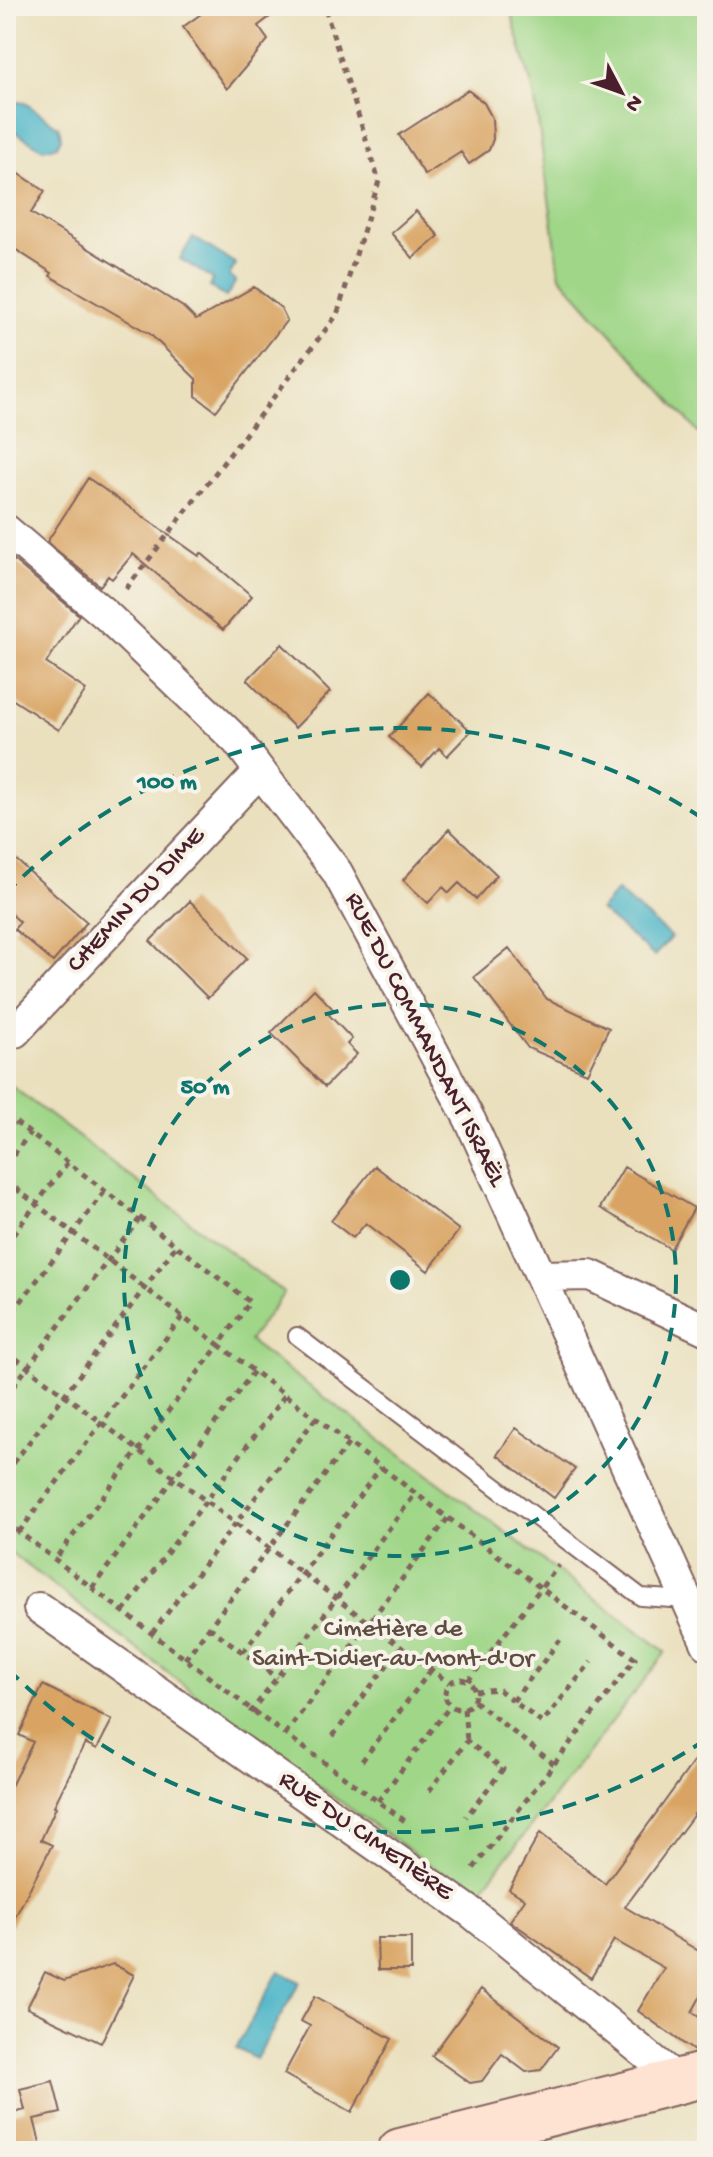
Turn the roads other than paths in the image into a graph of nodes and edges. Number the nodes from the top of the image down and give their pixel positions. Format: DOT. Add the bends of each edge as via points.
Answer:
graph roads {
  1 [pos="6,530"];
  2 [pos="260,771"];
  3 [pos="15,1032"];
  4 [pos="541,1276"];
  5 [pos="707,1330"];
  6 [pos="297,1336"];
  7 [pos="687,1600"];
  8 [pos="39,1608"];
  9 [pos="707,1644"];
  10 [pos="693,2078"];
  11 [pos="400,2151"];
  1 -- 2 [label="street, RUE DU COMMANDANT ISRAËL" via="106,615 237,741"];
  2 -- 3 [label="street, CHEMIN DU DIME"];
  2 -- 4 [label="street, RUE DU COMMANDANT ISRAËL" via="337,872 470,1120"];
  4 -- 5 [label="street" via="590,1275"];
  4 -- 7 [label="street, RUE DU COMMANDANT ISRAËL"];
  6 -- 7 [label="lane" via="641,1597"];
  7 -- 9 [label="street, RUE DU COMMANDANT ISRAËL"];
  8 -- 10 [label="street, RUE DU CIMETIÈRE" via="472,1913"];
  10 -- 11 [label="main road"];
}
